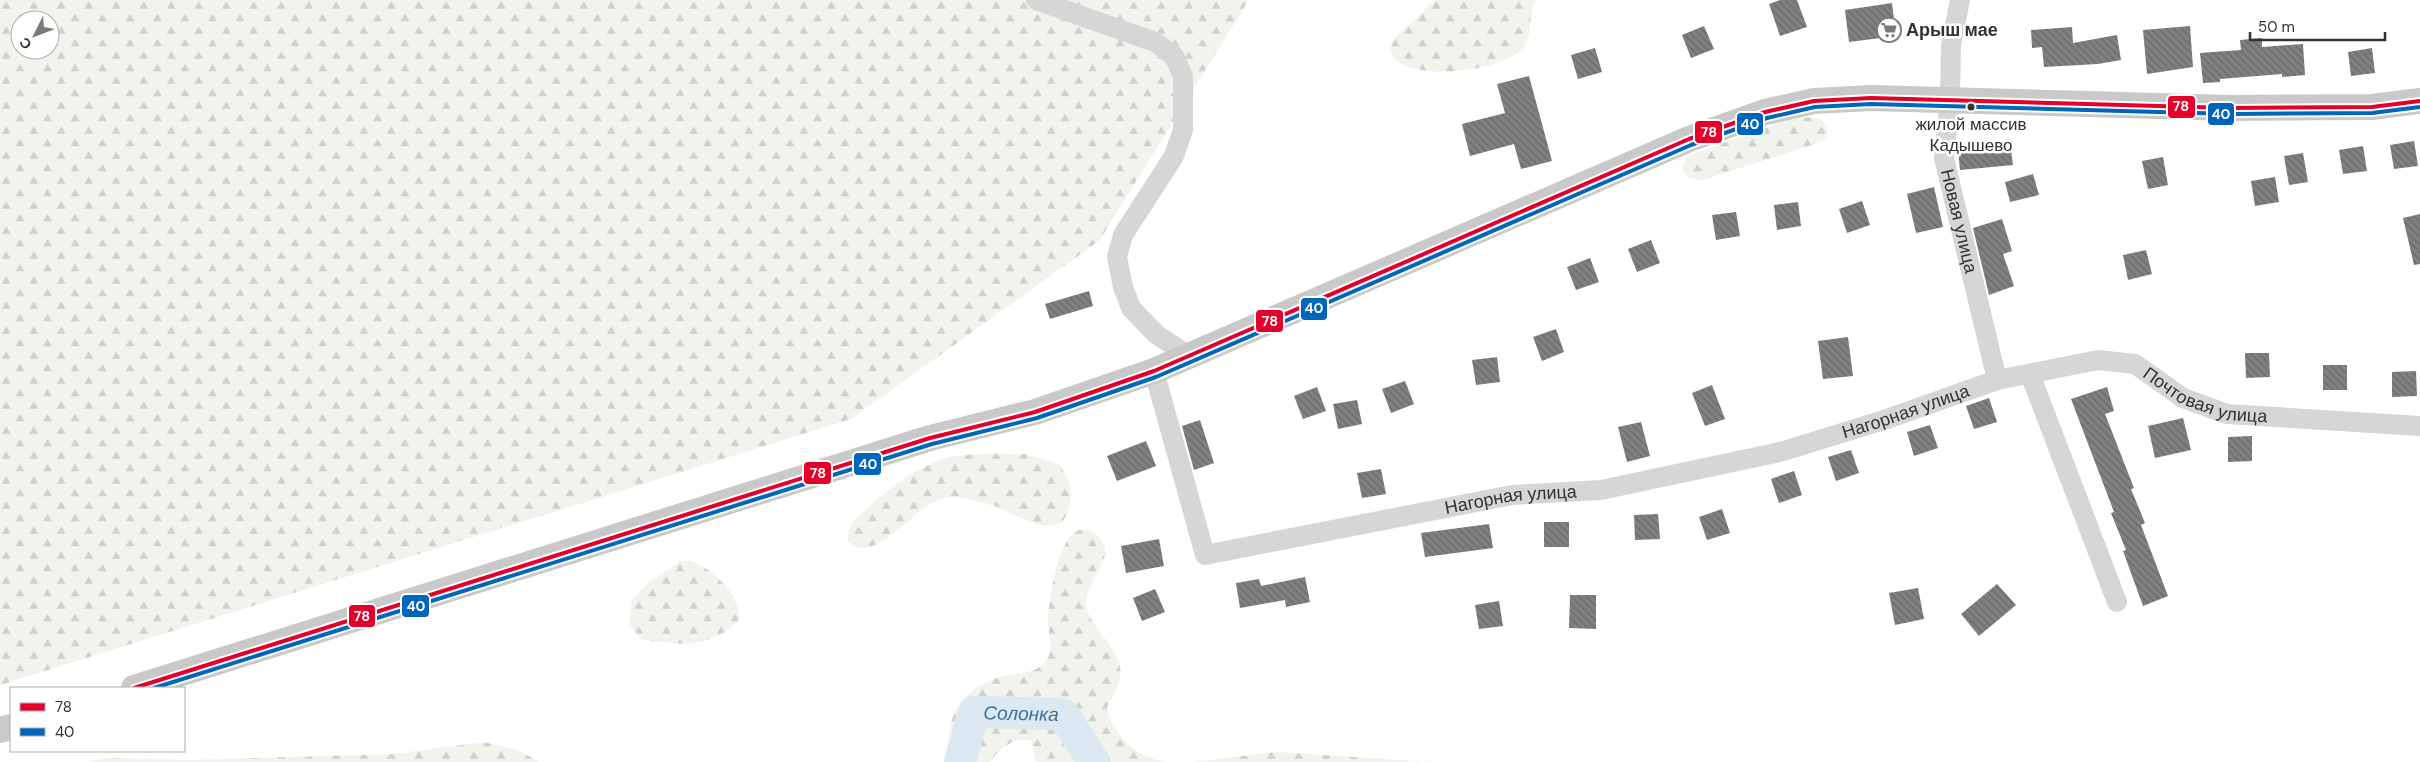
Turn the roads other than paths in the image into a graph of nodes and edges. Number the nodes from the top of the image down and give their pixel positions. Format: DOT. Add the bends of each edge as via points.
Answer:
graph roads {
  1 [pos="1036,0"];
  2 [pos="1960,0"];
  3 [pos="1950,99"];
  4 [pos="2420,101"];
  5 [pos="1189,356"];
  6 [pos="1154,371"];
  7 [pos="2030,374"];
  8 [pos="1997,380"];
  9 [pos="2420,426"];
  10 [pos="2117,602"];
  11 [pos="137,687"];
  1 -- 5 [label="street" via="1155,42 1174,56 1183,76 1184,130 1174,156 1123,235 1117,257 1131,308 1156,334"];
  2 -- 3 [label="street, Новая улица" via="1951,45"];
  3 -- 4 [label="main road" via="2231,108 2372,107"];
  3 -- 5 [label="main road" via="1814,101 1765,112 1689,139"];
  3 -- 8 [label="street, Новая улица" via="1944,158"];
  5 -- 6 [label="main road"];
  6 -- 8 [label="street, Нагорная улица" via="1205,555 1512,495 1601,490 1780,452"];
  6 -- 11 [label="main road" via="1035,412 930,438"];
  7 -- 8 [label="street, Почтовая улица"];
  7 -- 9 [label="street, Почтовая улица" via="2098,360 2135,364 2182,398 2226,414"];
  7 -- 10 [label="street"];
}
